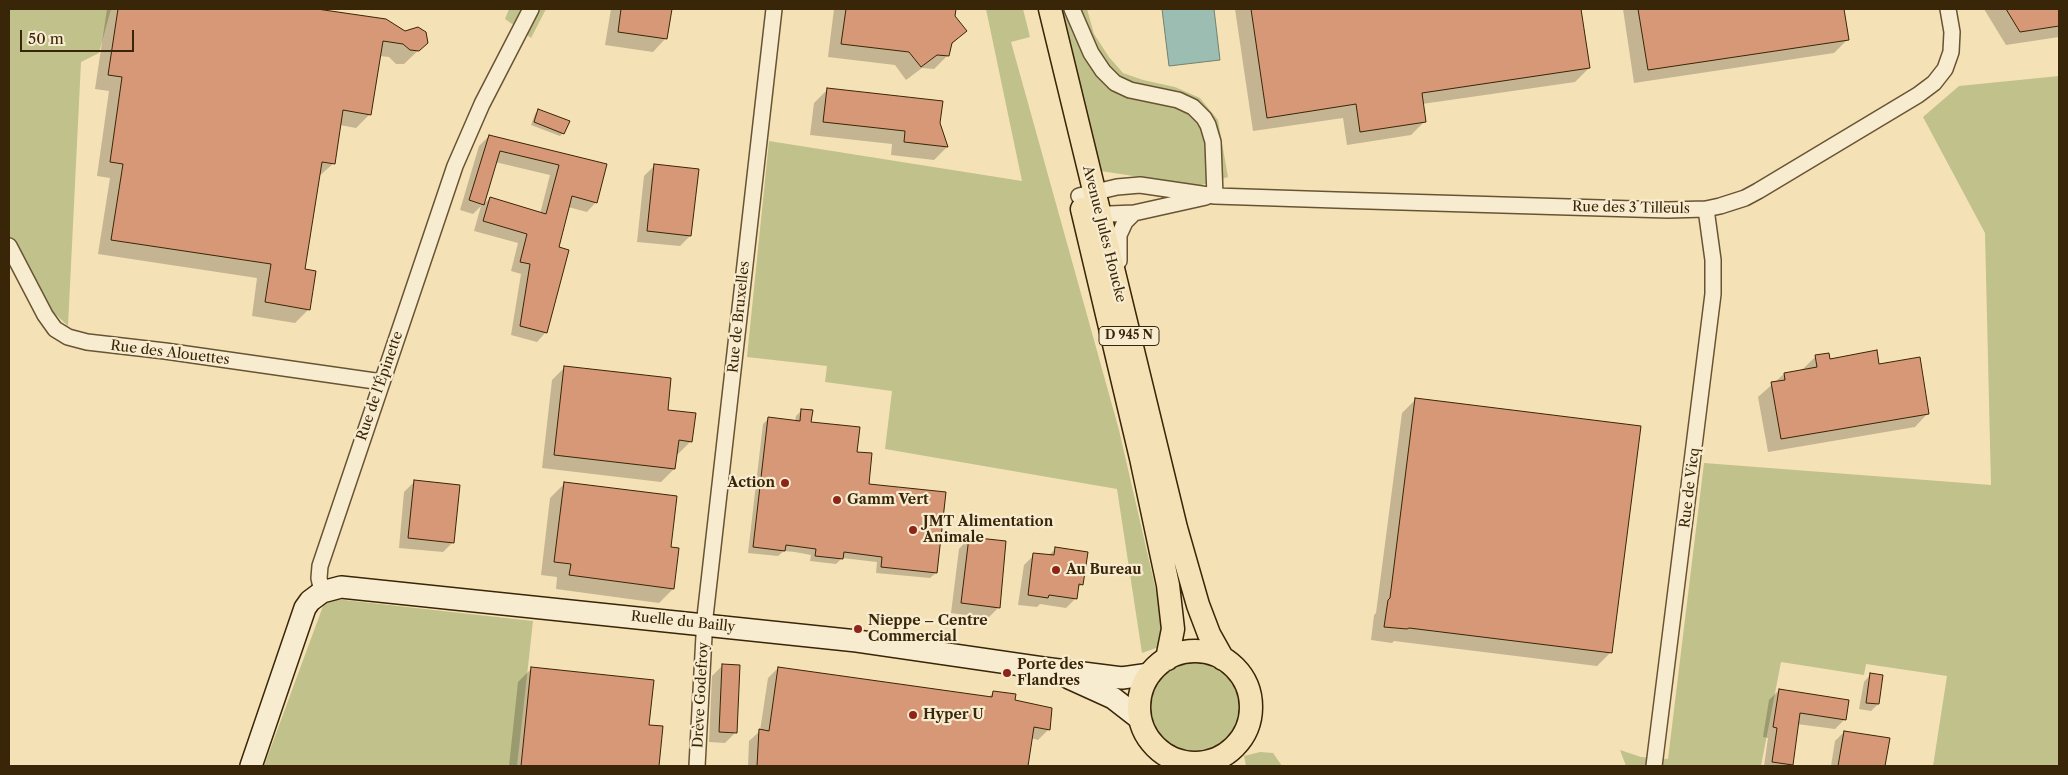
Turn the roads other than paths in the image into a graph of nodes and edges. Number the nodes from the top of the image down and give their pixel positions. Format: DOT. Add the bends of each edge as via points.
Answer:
graph roads {
  1 [pos="531,9"];
  2 [pos="774,9"];
  3 [pos="1034,9"];
  4 [pos="1050,9"];
  5 [pos="1072,9"];
  6 [pos="1948,9"];
  7 [pos="1215,196"];
  8 [pos="1089,203"];
  9 [pos="1706,209"];
  10 [pos="1134,213"];
  11 [pos="9,246"];
  12 [pos="1128,334"];
  13 [pos="382,382"];
  14 [pos="322,592"];
  15 [pos="704,624"];
  16 [pos="1222,658"];
  17 [pos="1167,659"];
  18 [pos="1043,668"];
  19 [pos="1150,674"];
  20 [pos="1140,719"];
  21 [pos="1237,756"];
  22 [pos="1192,765"];
  23 [pos="251,766"];
  24 [pos="697,766"];
  25 [pos="1654,766"];
  1 -- 13 [label="street, Rue de l'Épinette" via="462,149"];
  2 -- 15 [label="street, Rue de Bruxelles"];
  3 -- 8 [label="main road, Avenue Jules Houcke / D 945 N"];
  4 -- 8 [label="main road, Avenue Jules Houcke / D 945 N"];
  5 -- 7 [label="street" via="1091,53 1115,83 1130,90 1178,100 1204,118 1213,142"];
  6 -- 9 [label="street, Rue des 3 Tilleuls" via="1952,43 1949,61 1940,76 1926,89 1758,191"];
  7 -- 8 [label="street, Rue des 3 Tilleuls" via="1140,185"];
  7 -- 9 [label="street, Rue des 3 Tilleuls"];
  7 -- 10 [label="street, Rue des 3 Tilleuls"];
  8 -- 10 [label="street, Rue des 3 Tilleuls"];
  8 -- 12 [label="main road, Avenue Jules Houcke / D 945 N"];
  8 -- 17 [label="main road, Avenue Jules Houcke / D 945 N" via="1166,576 1173,629"];
  9 -- 25 [label="street, Rue de Vicq" via="1713,260 1713,294"];
  10 -- 12 [label="street" via="1121,228 1118,242"];
  11 -- 13 [label="street, Rue des Alouettes" via="45,316 55,329 68,337"];
  12 -- 16 [label="main road, Avenue Jules Houcke / D 945 N" via="1190,580 1209,634"];
  13 -- 14 [label="street, Rue de l'Épinette" via="320,566"];
  14 -- 15 [label="street, Ruelle du Bailly" via="349,587"];
  14 -- 23 [label="street" via="310,601 302,616"];
  15 -- 18 [label="street, Ruelle du Bailly" via="857,641"];
  15 -- 24 [label="street, Drève Godefroy"];
  16 -- 17 [label="main road" via="1194,651"];
  16 -- 21 [label="main road" via="1241,675 1250,698 1249,723"];
  17 -- 19 [label="main road"];
  18 -- 19 [label="street, Ruelle du Bailly" via="1122,678"];
  18 -- 20 [label="street, Ruelle du Bailly" via="1104,693"];
  19 -- 20 [label="main road" via="1141,692"];
  20 -- 22 [label="main road" via="1156,747 1168,756"];
  21 -- 22 [label="main road"];
}
